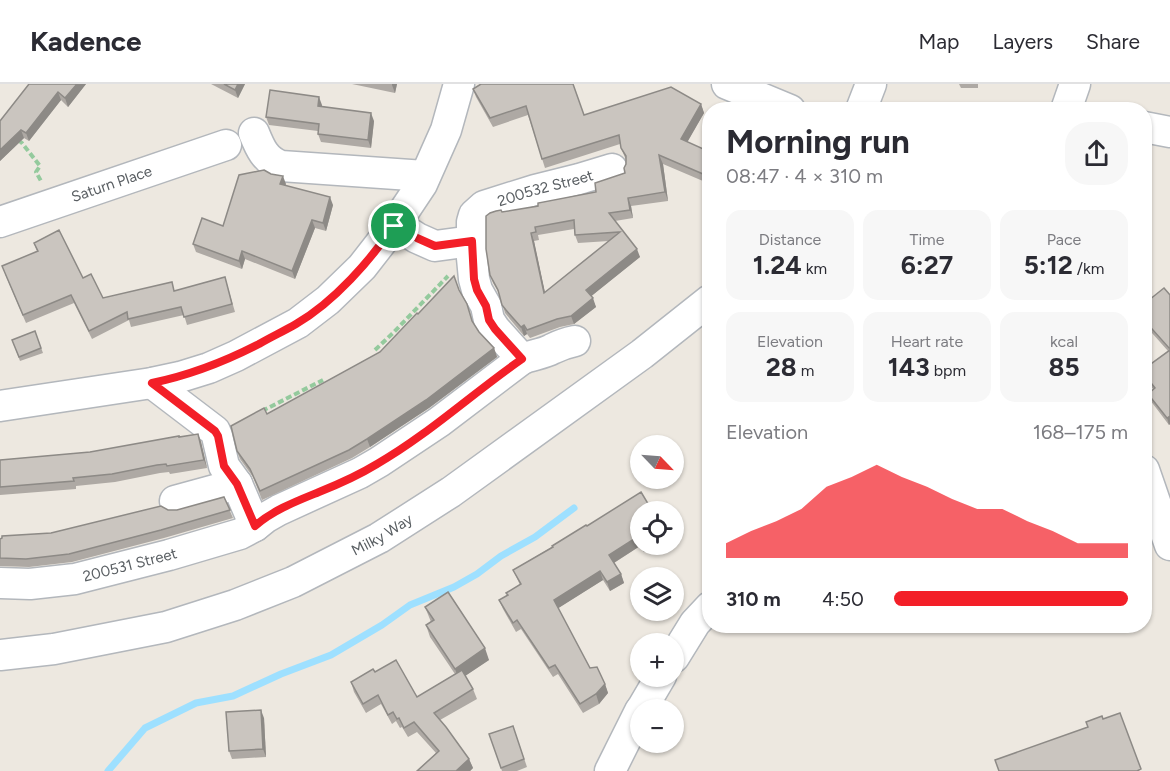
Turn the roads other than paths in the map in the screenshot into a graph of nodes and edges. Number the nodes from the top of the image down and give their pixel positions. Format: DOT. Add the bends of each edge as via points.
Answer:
graph roads {
  1 [pos="459,84"];
  2 [pos="727,84"];
  3 [pos="871,84"];
  4 [pos="1076,84"];
  5 [pos="771,102"];
  6 [pos="864,102"];
  7 [pos="1069,102"];
  8 [pos="254,133"];
  9 [pos="226,145"];
  10 [pos="612,169"];
  11 [pos="425,176"];
  12 [pos="0,222"];
  13 [pos="395,224"];
  14 [pos="472,249"];
  15 [pos="702,306"];
  16 [pos="575,341"];
  17 [pos="522,359"];
  18 [pos="152,383"];
  19 [pos="0,406"];
  20 [pos="237,484"];
  21 [pos="1152,493"];
  22 [pos="175,501"];
  23 [pos="255,526"];
  24 [pos="1170,545"];
  25 [pos="0,583"];
  26 [pos="702,616"];
  27 [pos="684,641"];
  28 [pos="0,655"];
  29 [pos="630,732"];
  30 [pos="610,771"];
  1 -- 11 [label="street" via="446,130"];
  2 -- 5 [label="street"];
  3 -- 6 [label="street"];
  4 -- 7 [label="street"];
  8 -- 11 [label="street" via="266,156 281,166"];
  9 -- 12 [label="street, Saturn Place"];
  10 -- 14 [label="street, 200532 Street" via="484,206 472,222"];
  11 -- 13 [label="street"];
  13 -- 14 [label="street" via="435,246"];
  13 -- 18 [label="street" via="362,267 298,323 208,368"];
  14 -- 17 [label="street, 200532 Street" via="474,279 489,320"];
  15 -- 28 [label="street, Milky Way" via="451,492 379,538 293,582 166,627 54,649"];
  16 -- 17 [label="street, 200531 Street"];
  17 -- 23 [label="street, 200531 Street" via="380,462 279,510"];
  18 -- 19 [label="street"];
  18 -- 20 [label="street" via="215,431 224,466"];
  20 -- 22 [label="street"];
  20 -- 23 [label="street"];
  21 -- 24 [label="street"];
  23 -- 25 [label="street, 200531 Street" via="230,537 75,579"];
  26 -- 27 [label="street"];
  29 -- 30 [label="street"];
}
